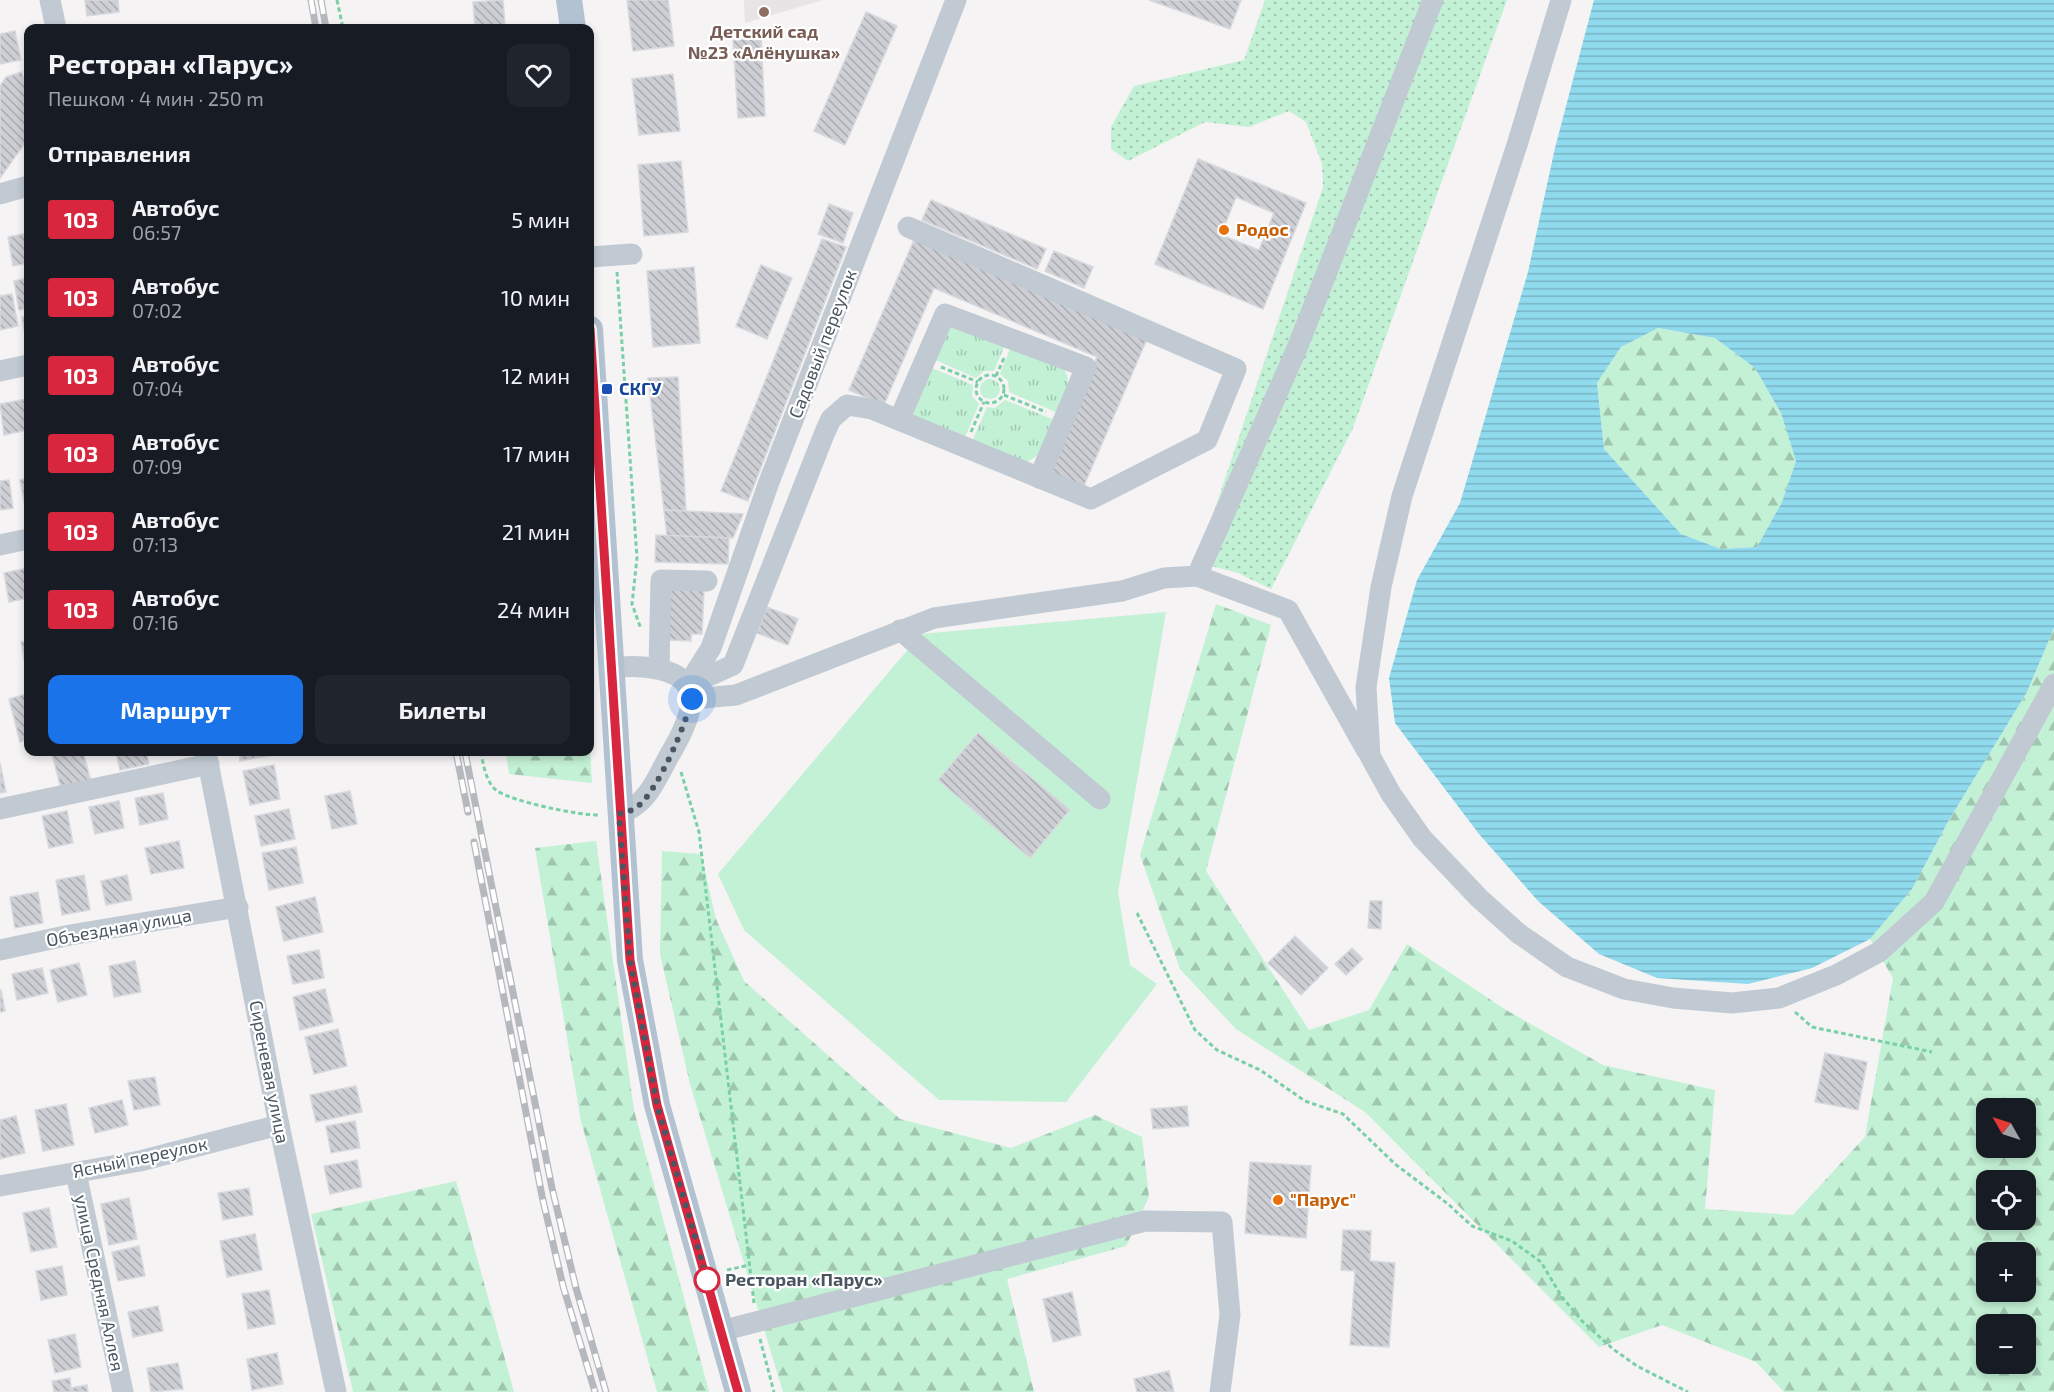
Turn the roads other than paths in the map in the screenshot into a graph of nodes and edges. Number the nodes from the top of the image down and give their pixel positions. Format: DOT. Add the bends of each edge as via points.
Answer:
graph roads {
  1 [pos="50,0"];
  2 [pos="569,0"];
  3 [pos="956,0"];
  4 [pos="1433,0"];
  5 [pos="1561,0"];
  6 [pos="55,24"];
  7 [pos="572,24"];
  8 [pos="24,187"];
  9 [pos="0,194"];
  10 [pos="908,227"];
  11 [pos="624,255"];
  12 [pos="594,257"];
  13 [pos="24,366"];
  14 [pos="0,371"];
  15 [pos="594,397"];
  16 [pos="899,420"];
  17 [pos="1039,478"];
  18 [pos="24,540"];
  19 [pos="0,545"];
  20 [pos="1197,576"];
  21 [pos="707,581"];
  22 [pos="900,630"];
  23 [pos="610,668"];
  24 [pos="659,669"];
  25 [pos="2054,684"];
  26 [pos="689,693"];
  27 [pos="1370,756"];
  28 [pos="208,758"];
  29 [pos="1100,799"];
  30 [pos="0,809"];
  31 [pos="619,814"];
  32 [pos="238,907"];
  33 [pos="0,950"];
  34 [pos="279,1125"];
  35 [pos="76,1173"];
  36 [pos="0,1186"];
  37 [pos="721,1331"];
  38 [pos="123,1392"];
  39 [pos="336,1392"];
  40 [pos="738,1392"];
  41 [pos="1220,1392"];
  1 -- 6 [label="street"];
  2 -- 7 [label="main road"];
  3 -- 26 [label="street, Садовый переулок" via="769,482 711,648"];
  4 -- 20 [label="street" via="1299,346"];
  5 -- 27 [label="street" via="1402,496 1381,587 1366,687"];
  8 -- 9 [label="street"];
  10 -- 17 [label="street" via="1236,369 1206,440 1091,499"];
  11 -- 12 [label="street"];
  13 -- 14 [label="street"];
  15 -- 23 [label="main road"];
  16 -- 17 [label="street"];
  16 -- 17 [label="street" via="945,314 1086,367"];
  16 -- 26 [label="street" via="857,405 847,405 831,419 733,665"];
  18 -- 19 [label="street"];
  20 -- 22 [label="street" via="1164,578 1122,591 934,618"];
  20 -- 27 [label="street" via="1288,610"];
  21 -- 24 [label="street" via="661,580"];
  22 -- 26 [label="street" via="736,695"];
  22 -- 29 [label="street"];
  23 -- 24 [label="street"];
  23 -- 31 [label="main road"];
  24 -- 26 [label="street" via="676,676"];
  25 -- 27 [label="street" via="1934,902 1879,952 1836,975 1779,998 1732,1003 1624,989 1567,966 1518,933 1422,838"];
  26 -- 31 [label="street, Садовый переулок" via="674,747 649,793 636,808"];
  28 -- 30 [label="street"];
  28 -- 32 [label="street, Сиреневая улица"];
  31 -- 37 [label="main road" via="630,960 657,1105"];
  32 -- 33 [label="street, Объездная улица"];
  32 -- 34 [label="street, Сиреневая улица"];
  34 -- 35 [label="street, Ясный переулок" via="140,1161"];
  34 -- 39 [label="street, Сиреневая улица"];
  35 -- 36 [label="street, Ясный переулок"];
  35 -- 38 [label="street, улица Средняя Аллея"];
  37 -- 40 [label="main road"];
  37 -- 41 [label="street" via="1145,1221 1222,1222 1230,1315"];
}
